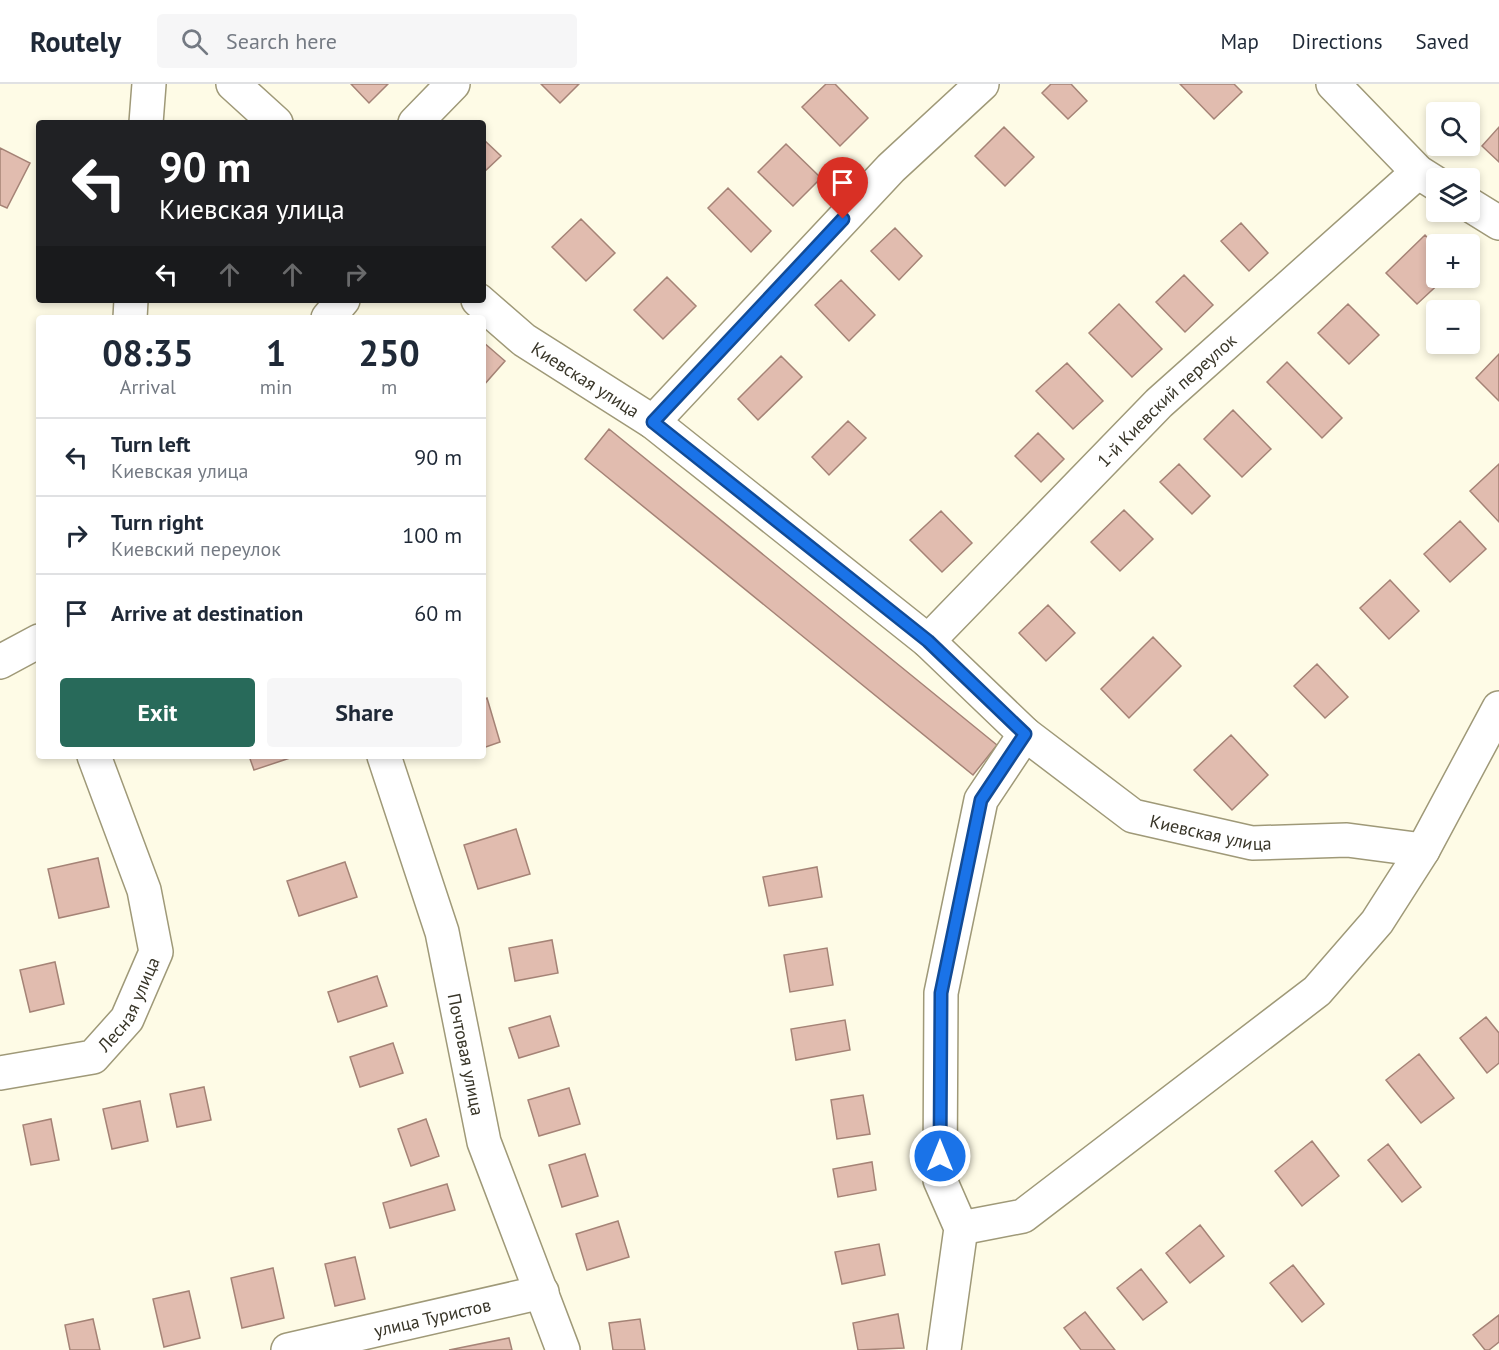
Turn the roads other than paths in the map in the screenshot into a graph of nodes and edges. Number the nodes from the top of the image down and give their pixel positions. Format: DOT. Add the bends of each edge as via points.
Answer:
graph roads {
  1 [pos="149,84"];
  2 [pos="233,84"];
  3 [pos="453,84"];
  4 [pos="982,84"];
  5 [pos="1333,84"];
  6 [pos="146,120"];
  7 [pos="273,120"];
  8 [pos="419,120"];
  9 [pos="1426,177"];
  10 [pos="1426,179"];
  11 [pos="1480,211"];
  12 [pos="1499,223"];
  13 [pos="340,303"];
  14 [pos="481,303"];
  15 [pos="330,315"];
  16 [pos="653,422"];
  17 [pos="928,641"];
  18 [pos="36,643"];
  19 [pos="0,663"];
  20 [pos="1499,708"];
  21 [pos="1025,734"];
  22 [pos="95,759"];
  23 [pos="385,759"];
  24 [pos="1423,850"];
  25 [pos="0,1073"];
  26 [pos="961,1228"];
  27 [pos="542,1292"];
  28 [pos="288,1350"];
  29 [pos="563,1350"];
  30 [pos="944,1350"];
  1 -- 6 [label="street"];
  2 -- 7 [label="street"];
  3 -- 8 [label="street"];
  4 -- 16 [label="street" via="891,168"];
  5 -- 9 [label="street"];
  10 -- 17 [label="street, 1-й Киевский переулок" via="1159,403"];
  11 -- 12 [label="street"];
  13 -- 15 [label="street"];
  14 -- 16 [label="street, Киевская улица" via="524,340"];
  16 -- 17 [label="street, Киевская улица"];
  17 -- 21 [label="street, Киевская улица"];
  18 -- 19 [label="street"];
  20 -- 24 [label="street"];
  21 -- 24 [label="street, Киевская улица" via="1133,816 1252,843 1347,840"];
  21 -- 26 [label="street" via="981,800 941,993 940,1180"];
  22 -- 25 [label="street, Лесная улица" via="144,890 156,951 127,1019 93,1057"];
  23 -- 27 [label="street, Почтовая улица" via="442,932 484,1142"];
  24 -- 26 [label="street" via="1377,922 1317,991 1023,1216"];
  26 -- 30 [label="street"];
  27 -- 28 [label="street, улица Туристов"];
  27 -- 29 [label="street, Почтовая улица"];
}
